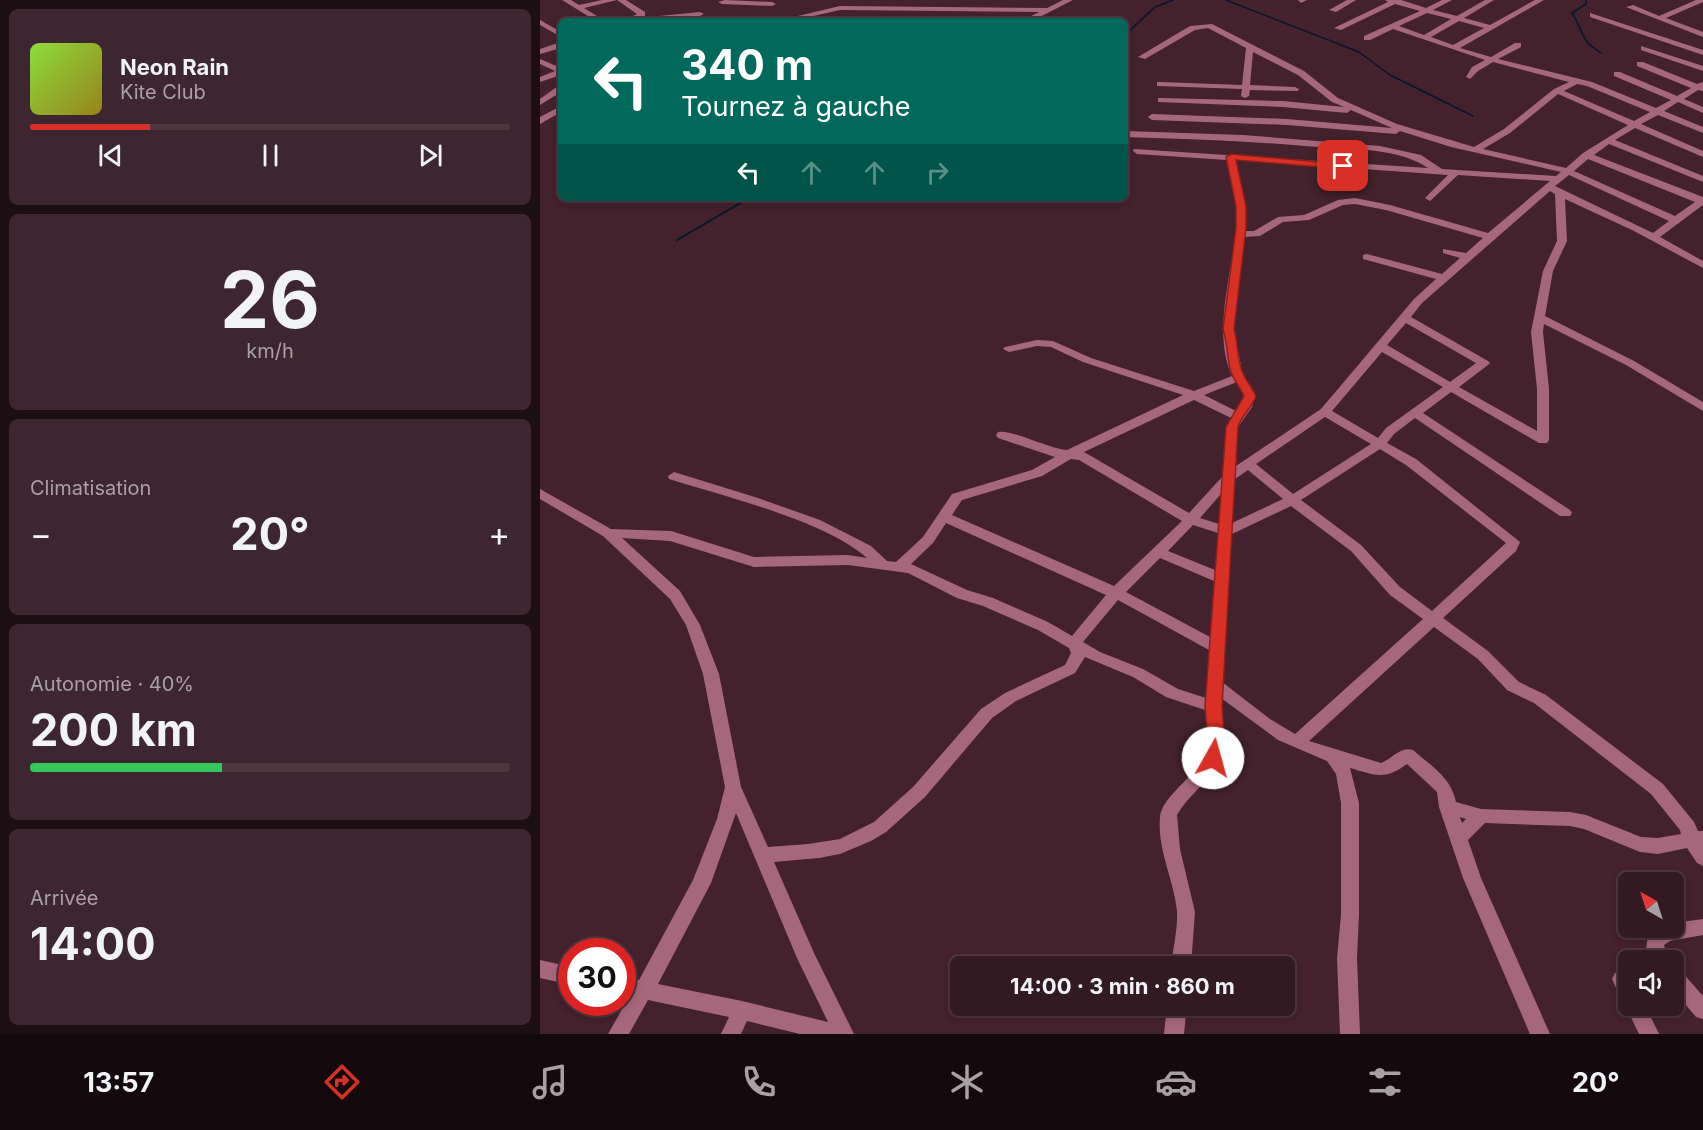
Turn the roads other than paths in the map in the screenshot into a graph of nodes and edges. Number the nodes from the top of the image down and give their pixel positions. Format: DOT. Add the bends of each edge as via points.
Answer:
graph roads {
  1 [pos="566,0"];
  2 [pos="613,0"];
  3 [pos="621,0"];
  4 [pos="908,0"];
  5 [pos="998,0"];
  6 [pos="1069,0"];
  7 [pos="1352,0"];
  8 [pos="1393,0"];
  9 [pos="1448,0"];
  10 [pos="1490,0"];
  11 [pos="1520,0"];
  12 [pos="1702,0"];
  13 [pos="724,1"];
  14 [pos="1537,2"];
  15 [pos="772,4"];
  16 [pos="578,7"];
  17 [pos="1630,7"];
  18 [pos="900,8"];
  19 [pos="989,8"];
  20 [pos="1047,10"];
  21 [pos="1333,10"];
  22 [pos="1428,10"];
  23 [pos="700,14"];
  24 [pos="1593,15"];
  25 [pos="1457,17"];
  26 [pos="596,18"];
  27 [pos="633,18"];
  28 [pos="660,18"];
  29 [pos="690,18"];
  30 [pos="793,18"];
  31 [pos="890,18"];
  32 [pos="980,18"];
  33 [pos="1032,18"];
  34 [pos="1660,18"];
  35 [pos="540,22"];
  36 [pos="1395,27"];
  37 [pos="1338,28"];
  38 [pos="1492,28"];
  39 [pos="558,33"];
  40 [pos="1703,34"];
  41 [pos="1367,38"];
  42 [pos="1424,38"];
  43 [pos="1518,45"];
  44 [pos="558,46"];
  45 [pos="1250,48"];
  46 [pos="1454,48"];
  47 [pos="1644,48"];
  48 [pos="540,52"];
  49 [pos="1703,53"];
  50 [pos="558,55"];
  51 [pos="1142,57"];
  52 [pos="1494,60"];
  53 [pos="540,61"];
  54 [pos="1640,64"];
  55 [pos="1703,69"];
  56 [pos="558,70"];
  57 [pos="558,72"];
  58 [pos="1617,74"];
  59 [pos="1470,77"];
  60 [pos="1310,79"];
  61 [pos="540,80"];
  62 [pos="1579,81"];
  63 [pos="1160,84"];
  64 [pos="1246,87"];
  65 [pos="1701,87"];
  66 [pos="1295,89"];
  67 [pos="558,90"];
  68 [pos="1557,91"];
  69 [pos="1678,98"];
  70 [pos="1161,100"];
  71 [pos="1244,102"];
  72 [pos="540,103"];
  73 [pos="1313,106"];
  74 [pos="1658,110"];
  75 [pos="1703,110"];
  76 [pos="558,111"];
  77 [pos="1361,112"];
  78 [pos="1152,117"];
  79 [pos="1243,120"];
  80 [pos="540,121"];
  81 [pos="1634,124"];
  82 [pos="1703,130"];
  83 [pos="1409,132"];
  84 [pos="1128,134"];
  85 [pos="1243,138"];
  86 [pos="1608,140"];
  87 [pos="1475,150"];
  88 [pos="1137,151"];
  89 [pos="1703,154"];
  90 [pos="1586,155"];
  91 [pos="1236,157"];
  92 [pos="1443,173"];
  93 [pos="1454,174"];
  94 [pos="1703,179"];
  95 [pos="1558,182"];
  96 [pos="1430,198"];
  97 [pos="1703,200"];
  98 [pos="1677,221"];
  99 [pos="1240,234"];
  100 [pos="1490,237"];
  101 [pos="1653,238"];
  102 [pos="1447,251"];
  103 [pos="1367,257"];
  104 [pos="1468,257"];
  105 [pos="1703,265"];
  106 [pos="1444,278"];
  107 [pos="1539,317"];
  108 [pos="1405,318"];
  109 [pos="1380,346"];
  110 [pos="1009,349"];
  111 [pos="1239,377"];
  112 [pos="1449,386"];
  113 [pos="1194,395"];
  114 [pos="1703,407"];
  115 [pos="1325,412"];
  116 [pos="1417,414"];
  117 [pos="1237,416"];
  118 [pos="1002,435"];
  119 [pos="1381,443"];
  120 [pos="1068,455"];
  121 [pos="1247,463"];
  122 [pos="674,476"];
  123 [pos="1230,476"];
  124 [pos="540,493"];
  125 [pos="1292,500"];
  126 [pos="1564,513"];
  127 [pos="945,517"];
  128 [pos="1189,519"];
  129 [pos="1226,531"];
  130 [pos="608,533"];
  131 [pos="1158,552"];
  132 [pos="881,563"];
  133 [pos="900,566"];
  134 [pos="1223,579"];
  135 [pos="1116,593"];
  136 [pos="1434,618"];
  137 [pos="1074,643"];
  138 [pos="1218,648"];
  139 [pos="1215,685"];
  140 [pos="1214,706"];
  141 [pos="1298,742"];
  142 [pos="1333,756"];
  143 [pos="733,787"];
  144 [pos="1448,807"];
  145 [pos="1481,816"];
  146 [pos="1459,837"];
  147 [pos="1697,838"];
  148 [pos="764,855"];
  149 [pos="1703,858"];
  150 [pos="1703,927"];
  151 [pos="1655,950"];
  152 [pos="1182,956"];
  153 [pos="542,973"];
  154 [pos="558,975"];
  155 [pos="1684,988"];
  156 [pos="636,990"];
  157 [pos="642,991"];
  158 [pos="742,1010"];
  159 [pos="1703,1010"];
  160 [pos="1176,1016"];
  161 [pos="1641,1016"];
  162 [pos="618,1034"];
  163 [pos="731,1034"];
  164 [pos="839,1034"];
  165 [pos="844,1034"];
  166 [pos="1174,1034"];
  167 [pos="1350,1034"];
  168 [pos="1540,1034"];
  169 [pos="1650,1034"];
  1 -- 16 [label="street"];
  2 -- 16 [label="street"];
  3 -- 27 [label="street" via="642,14"];
  4 -- 18 [label="street"];
  5 -- 19 [label="street"];
  6 -- 20 [label="street"];
  7 -- 21 [label="street"];
  8 -- 22 [label="street"];
  8 -- 37 [label="street"];
  9 -- 22 [label="street"];
  10 -- 25 [label="street"];
  11 -- 14 [label="street"];
  12 -- 34 [label="street"];
  13 -- 15 [label="street"];
  13 -- 23 [label="street"];
  14 -- 38 [label="street"];
  16 -- 26 [label="street"];
  17 -- 34 [label="street"];
  18 -- 19 [label="street"];
  18 -- 30 [label="street" via="830,9"];
  18 -- 31 [label="street"];
  19 -- 20 [label="street"];
  19 -- 32 [label="street"];
  20 -- 33 [label="street"];
  22 -- 25 [label="street"];
  22 -- 36 [label="street"];
  23 -- 28 [label="street"];
  23 -- 29 [label="street"];
  24 -- 49 [label="street"];
  25 -- 38 [label="street"];
  25 -- 42 [label="street"];
  34 -- 40 [label="street"];
  35 -- 39 [label="street"];
  36 -- 41 [label="street"];
  36 -- 42 [label="street"];
  38 -- 46 [label="street"];
  42 -- 46 [label="street"];
  43 -- 52 [label="street"];
  44 -- 48 [label="street"];
  45 -- 51 [label="street" via="1203,26"];
  45 -- 60 [label="street"];
  45 -- 64 [label="street"];
  46 -- 52 [label="street"];
  47 -- 55 [label="street"];
  50 -- 53 [label="street"];
  52 -- 59 [label="street" via="1475,69"];
  52 -- 62 [label="street"];
  53 -- 56 [label="street"];
  54 -- 65 [label="street"];
  57 -- 61 [label="street"];
  58 -- 69 [label="street"];
  60 -- 66 [label="street"];
  60 -- 77 [label="street" via="1335,100"];
  62 -- 68 [label="street"];
  62 -- 74 [label="street"];
  63 -- 64 [label="street"];
  64 -- 66 [label="street"];
  64 -- 71 [label="street"];
  65 -- 69 [label="street"];
  66 -- 73 [label="street"];
  67 -- 72 [label="street"];
  68 -- 81 [label="street"];
  68 -- 87 [label="street" via="1507,131"];
  69 -- 74 [label="street"];
  69 -- 75 [label="street"];
  70 -- 71 [label="street"];
  71 -- 73 [label="street"];
  71 -- 79 [label="street"];
  73 -- 77 [label="street"];
  74 -- 81 [label="street"];
  74 -- 82 [label="street"];
  76 -- 80 [label="street"];
  77 -- 83 [label="street"];
  78 -- 79 [label="street"];
  79 -- 83 [label="street"];
  79 -- 85 [label="street"];
  81 -- 86 [label="street"];
  81 -- 89 [label="street"];
  83 -- 87 [label="street"];
  84 -- 85 [label="street"];
  85 -- 91 [label="street"];
  85 -- 92 [label="street" via="1398,152 1418,157"];
  86 -- 90 [label="street"];
  86 -- 94 [label="street"];
  87 -- 95 [label="street"];
  88 -- 91 [label="street"];
  90 -- 95 [label="street"];
  90 -- 97 [label="street"];
  91 -- 92 [label="street"];
  91 -- 99 [label="street"];
  92 -- 93 [label="street"];
  93 -- 95 [label="street"];
  93 -- 96 [label="street"];
  95 -- 98 [label="street"];
  95 -- 100 [label="street"];
  95 -- 101 [label="street"];
  95 -- 107 [label="street" via="1562,241 1548,271"];
  97 -- 98 [label="street"];
  98 -- 101 [label="street"];
  99 -- 100 [label="street" via="1256,234 1281,219 1306,218 1341,202 1355,201"];
  99 -- 111 [label="street" via="1228,329"];
  100 -- 104 [label="street"];
  101 -- 105 [label="street"];
  102 -- 104 [label="street"];
  103 -- 106 [label="street"];
  104 -- 106 [label="street"];
  106 -- 108 [label="street"];
  107 -- 112 [label="street" via="1543,440"];
  107 -- 114 [label="street" via="1630,363"];
  108 -- 109 [label="street"];
  108 -- 112 [label="street" via="1484,363"];
  109 -- 112 [label="street"];
  109 -- 115 [label="street"];
  110 -- 113 [label="street" via="1053,344 1087,360"];
  111 -- 113 [label="street"];
  111 -- 117 [label="street" via="1250,396"];
  112 -- 116 [label="street"];
  113 -- 117 [label="street"];
  113 -- 120 [label="street"];
  115 -- 119 [label="street"];
  115 -- 121 [label="street"];
  116 -- 119 [label="street" via="1390,431"];
  116 -- 126 [label="street"];
  117 -- 123 [label="street" via="1232,427"];
  118 -- 120 [label="street"];
  119 -- 125 [label="street"];
  119 -- 136 [label="street" via="1449,489 1513,542"];
  120 -- 127 [label="street" via="1037,473 957,497"];
  120 -- 128 [label="street" via="1088,458"];
  121 -- 123 [label="street"];
  121 -- 125 [label="street"];
  122 -- 132 [label="street" via="821,525 869,550"];
  123 -- 128 [label="street"];
  123 -- 129 [label="street"];
  124 -- 130 [label="street"];
  125 -- 129 [label="street"];
  125 -- 136 [label="street" via="1356,548 1395,591"];
  127 -- 133 [label="street" via="928,540"];
  127 -- 135 [label="street"];
  128 -- 129 [label="street"];
  128 -- 131 [label="street"];
  129 -- 134 [label="street"];
  130 -- 132 [label="street" via="671,536 754,562 820,559"];
  130 -- 143 [label="street" via="666,586 687,612 711,674"];
  131 -- 134 [label="street"];
  131 -- 135 [label="street"];
  132 -- 133 [label="street"];
  133 -- 137 [label="street"];
  134 -- 138 [label="street"];
  135 -- 137 [label="street"];
  135 -- 138 [label="street"];
  136 -- 141 [label="street"];
  136 -- 147 [label="street" via="1483,655 1513,686 1540,699 1657,789"];
  137 -- 140 [label="street" via="1172,693"];
  137 -- 148 [label="street" via="1079,653 1070,669 1014,694 992,709 927,782 878,828 850,843 808,852"];
  138 -- 139 [label="street"];
  139 -- 140 [label="street"];
  139 -- 141 [label="street" via="1272,729"];
  140 -- 152 [label="street" via="1213,758 1168,815 1185,912"];
  141 -- 142 [label="street"];
  142 -- 144 [label="street" via="1381,770 1407,755 1440,783"];
  142 -- 167 [label="street" via="1344,773 1350,803"];
  143 -- 148 [label="street"];
  143 -- 157 [label="street" via="726,826 718,844"];
  144 -- 145 [label="street"];
  144 -- 146 [label="street"];
  145 -- 146 [label="street"];
  145 -- 147 [label="street" via="1569,819 1640,844 1658,846"];
  146 -- 168 [label="street" via="1472,878"];
  147 -- 149 [label="street"];
  148 -- 165 [label="street"];
  150 -- 151 [label="street" via="1666,933 1655,941"];
  153 -- 154 [label="street"];
  155 -- 159 [label="street"];
  156 -- 157 [label="street"];
  157 -- 158 [label="street"];
  157 -- 162 [label="street"];
  158 -- 163 [label="street"];
  158 -- 164 [label="street"];
  160 -- 166 [label="street"];
  161 -- 169 [label="street"];
}
